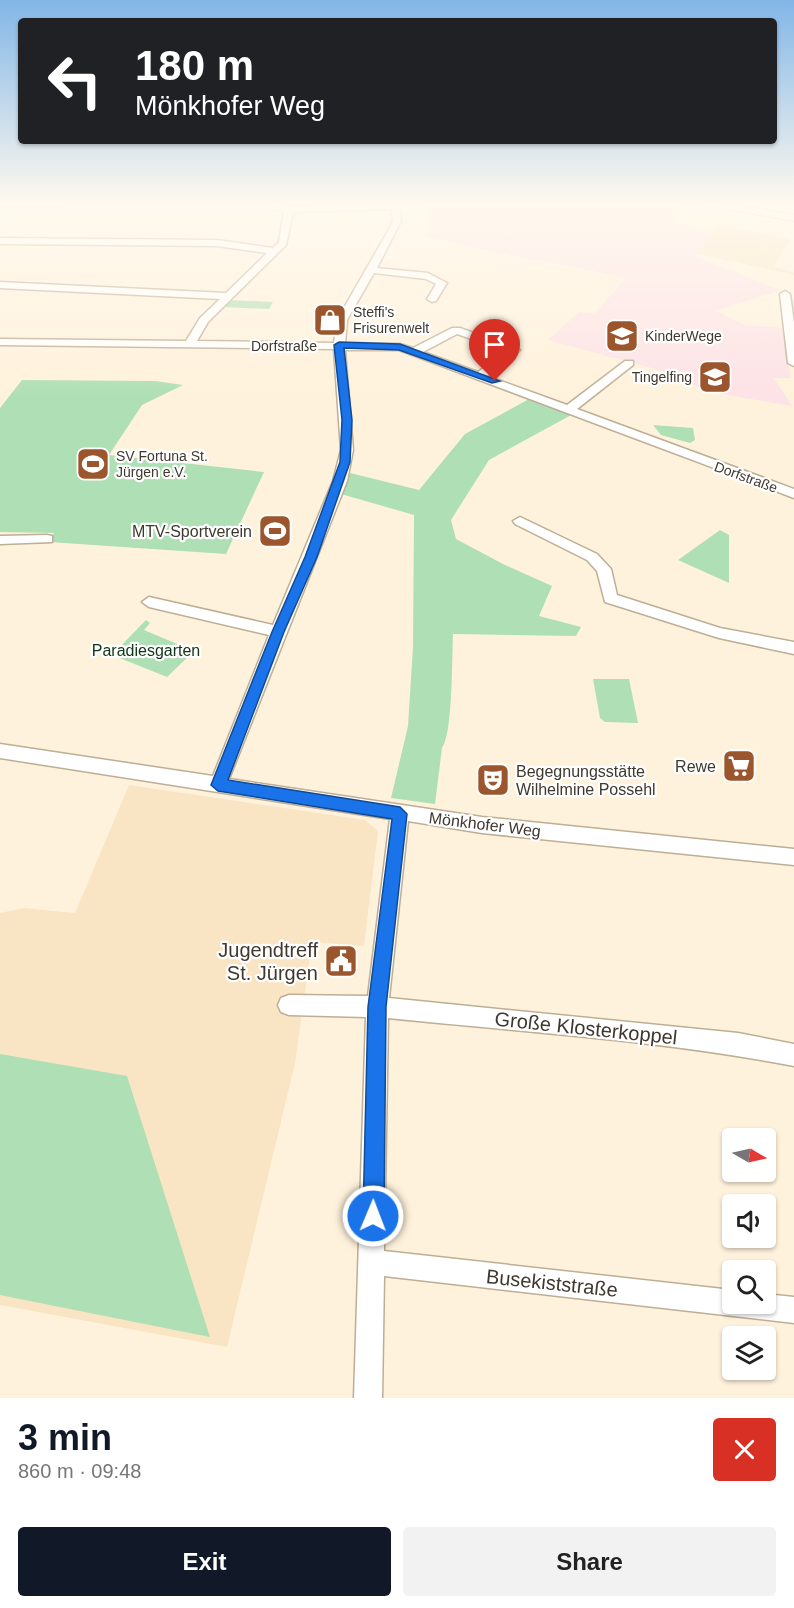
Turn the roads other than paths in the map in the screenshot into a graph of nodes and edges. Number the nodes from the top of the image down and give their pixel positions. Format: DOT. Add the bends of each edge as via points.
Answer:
graph roads {
  1 [pos="256,268"];
  2 [pos="371,270"];
  3 [pos="0,285"];
  4 [pos="791,293"];
  5 [pos="226,296"];
  6 [pos="432,299"];
  7 [pos="0,342"];
  8 [pos="339,345"];
  9 [pos="189,346"];
  10 [pos="416,351"];
  11 [pos="629,363"];
  12 [pos="794,363"];
  13 [pos="481,375"];
  14 [pos="569,409"];
  15 [pos="794,494"];
  16 [pos="520,521"];
  17 [pos="47,539"];
  18 [pos="1,542"];
  19 [pos="149,603"];
  20 [pos="278,632"];
  21 [pos="794,648"];
  22 [pos="0,751"];
  23 [pos="218,785"];
  24 [pos="400,814"];
  25 [pos="794,857"];
  26 [pos="289,1005"];
  27 [pos="377,1007"];
  28 [pos="794,1055"];
  29 [pos="373,1262"];
  30 [pos="722,1302"];
  31 [pos="776,1308"];
  32 [pos="794,1310"];
  33 [pos="368,1398"];
  1 -- 5 [label="street"];
  2 -- 6 [label="street" via="428,276 442,282"];
  2 -- 8 [label="street" via="342,320"];
  3 -- 5 [label="street"];
  4 -- 12 [label="street"];
  5 -- 9 [label="street" via="204,320"];
  7 -- 9 [label="street, Dorfstraße"];
  8 -- 9 [label="street, Dorfstraße"];
  8 -- 10 [label="street, Dorfstraße"];
  8 -- 20 [label="street" via="347,420 345,462 311,557"];
  10 -- 13 [label="street, Dorfstraße"];
  10 -- 13 [label="street" via="456,330 515,350"];
  11 -- 14 [label="street"];
  13 -- 14 [label="street, Dorfstraße"];
  14 -- 15 [label="street, Dorfstraße"];
  16 -- 21 [label="street" via="592,557 604,569 610,598 719,633"];
  17 -- 18 [label="street"];
  19 -- 20 [label="street"];
  20 -- 23 [label="street"];
  22 -- 23 [label="street, Mönkhofer Weg"];
  23 -- 24 [label="street, Mönkhofer Weg"];
  24 -- 25 [label="street, Mönkhofer Weg" via="617,841"];
  24 -- 27 [label="street"];
  26 -- 27 [label="street, Große Klosterkoppel"];
  27 -- 28 [label="street, Große Klosterkoppel" via="635,1032"];
  27 -- 29 [label="street"];
  29 -- 30 [label="street, Busekiststraße"];
  29 -- 33 [label="street"];
  31 -- 32 [label="street, Busekiststraße"];
}
